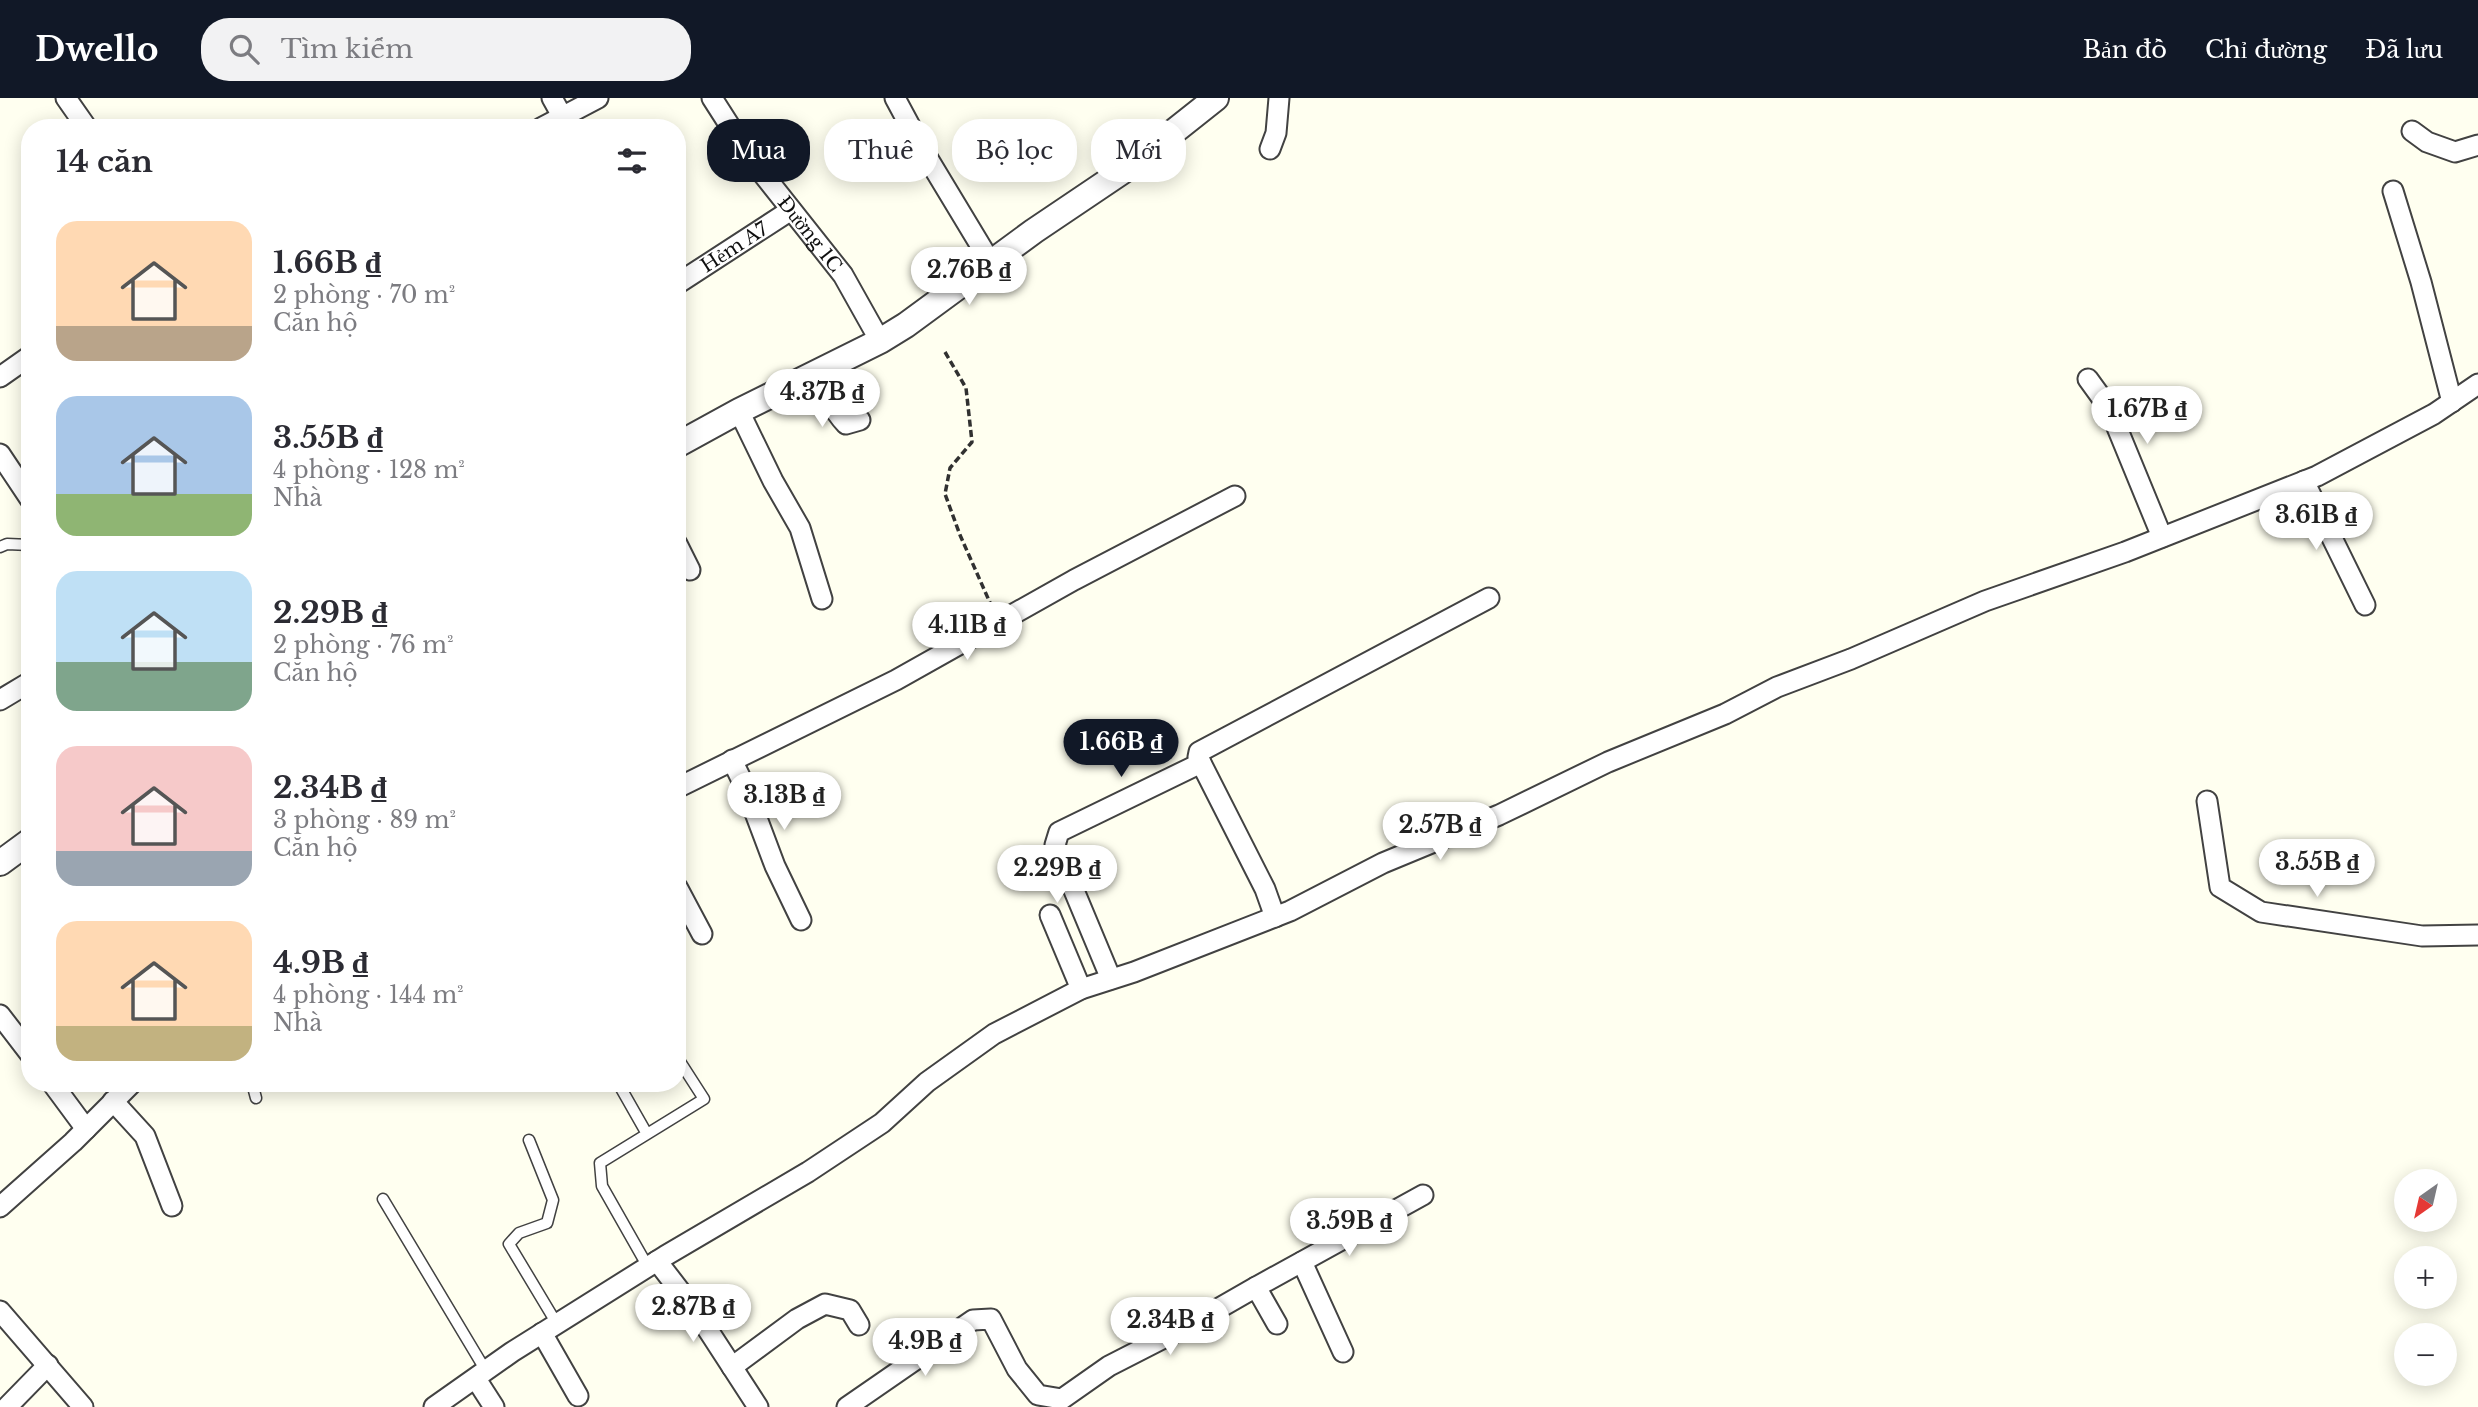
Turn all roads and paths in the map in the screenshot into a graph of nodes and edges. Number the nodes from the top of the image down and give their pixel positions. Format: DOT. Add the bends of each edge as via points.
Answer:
graph roads {
  1 [pos="66,98"];
  2 [pos="552,98"];
  3 [pos="598,98"];
  4 [pos="712,98"];
  5 [pos="895,98"];
  6 [pos="1216,98"];
  7 [pos="1279,98"];
  8 [pos="562,116"];
  9 [pos="81,119"];
  10 [pos="557,119"];
  11 [pos="2412,131"];
  12 [pos="2478,145"];
  13 [pos="1270,149"];
  14 [pos="2393,191"];
  15 [pos="791,210"];
  16 [pos="991,263"];
  17 [pos="686,278"];
  18 [pos="880,341"];
  19 [pos="945,352"];
  20 [pos="21,362"];
  21 [pos="814,375"];
  22 [pos="0,377"];
  23 [pos="2088,379"];
  24 [pos="2478,384"];
  25 [pos="2452,402"];
  26 [pos="739,411"];
  27 [pos="860,419"];
  28 [pos="686,440"];
  29 [pos="0,454"];
  30 [pos="2304,481"];
  31 [pos="21,486"];
  32 [pos="1235,496"];
  33 [pos="2162,537"];
  34 [pos="21,545"];
  35 [pos="0,547"];
  36 [pos="686,562"];
  37 [pos="690,570"];
  38 [pos="1489,598"];
  39 [pos="822,599"];
  40 [pos="2365,605"];
  41 [pos="1000,621"];
  42 [pos="21,687"];
  43 [pos="0,700"];
  44 [pos="732,760"];
  45 [pos="1201,763"];
  46 [pos="686,783"];
  47 [pos="2207,801"];
  48 [pos="21,848"];
  49 [pos="0,863"];
  50 [pos="686,904"];
  51 [pos="1050,915"];
  52 [pos="1275,917"];
  53 [pos="801,920"];
  54 [pos="702,933"];
  55 [pos="2478,935"];
  56 [pos="1111,979"];
  57 [pos="1081,989"];
  58 [pos="0,1015"];
  59 [pos="21,1043"];
  60 [pos="686,1071"];
  61 [pos="59,1092"];
  62 [pos="122,1092"];
  63 [pos="254,1092"];
  64 [pos="623,1092"];
  65 [pos="256,1098"];
  66 [pos="113,1101"];
  67 [pos="86,1129"];
  68 [pos="647,1134"];
  69 [pos="529,1140"];
  70 [pos="1423,1195"];
  71 [pos="383,1199"];
  72 [pos="172,1206"];
  73 [pos="0,1207"];
  74 [pos="1302,1262"];
  75 [pos="652,1264"];
  76 [pos="1256,1287"];
  77 [pos="0,1311"];
  78 [pos="1277,1324"];
  79 [pos="859,1325"];
  80 [pos="549,1328"];
  81 [pos="1343,1352"];
  82 [pos="48,1365"];
  83 [pos="732,1367"];
  84 [pos="481,1376"];
  85 [pos="578,1396"];
  86 [pos="7,1407"];
  87 [pos="83,1407"];
  88 [pos="434,1407"];
  89 [pos="494,1407"];
  90 [pos="758,1407"];
  91 [pos="847,1407"];
  1 -- 9 [label="street"];
  2 -- 8 [label="street"];
  3 -- 8 [label="street"];
  4 -- 15 [label="street, Đường 1C"];
  5 -- 16 [label="street"];
  6 -- 16 [label="street" via="1129,167"];
  7 -- 13 [label="street"];
  8 -- 10 [label="street"];
  11 -- 12 [label="street" via="2455,152"];
  14 -- 25 [label="street"];
  15 -- 17 [label="street, Hẻm A7"];
  15 -- 18 [label="street, Đường 1C" via="843,275"];
  16 -- 18 [label="street"];
  18 -- 21 [label="street"];
  19 -- 41 [label="path" via="965,388 972,442 950,468 945,494"];
  20 -- 22 [label="street"];
  21 -- 26 [label="street"];
  21 -- 27 [label="street" via="834,413 846,424"];
  23 -- 33 [label="street" via="2109,408"];
  24 -- 25 [label="street"];
  25 -- 30 [label="street"];
  26 -- 28 [label="street"];
  26 -- 39 [label="street" via="800,528"];
  29 -- 31 [label="street"];
  30 -- 33 [label="street"];
  30 -- 40 [label="street"];
  32 -- 41 [label="street"];
  33 -- 52 [label="street" via="1985,601 1777,687 1383,863"];
  34 -- 35 [label="lane"];
  36 -- 37 [label="street"];
  38 -- 45 [label="street" via="1203,748 1198,757"];
  41 -- 44 [label="street" via="896,680"];
  42 -- 43 [label="street"];
  44 -- 46 [label="street"];
  44 -- 53 [label="street"];
  45 -- 52 [label="street"];
  45 -- 56 [label="street" via="1059,832 1055,838"];
  47 -- 55 [label="street" via="2220,887 2261,912 2422,936"];
  48 -- 49 [label="street"];
  50 -- 54 [label="street"];
  51 -- 57 [label="street"];
  52 -- 56 [label="street"];
  56 -- 57 [label="street"];
  57 -- 75 [label="street" via="994,1034 927,1082 882,1123"];
  58 -- 59 [label="street"];
  60 -- 68 [label="lane" via="704,1099"];
  61 -- 67 [label="street"];
  62 -- 66 [label="street"];
  63 -- 65 [label="lane"];
  64 -- 68 [label="lane"];
  66 -- 67 [label="street"];
  66 -- 72 [label="street" via="145,1136"];
  67 -- 73 [label="street"];
  68 -- 75 [label="lane" via="600,1163 602,1186"];
  69 -- 80 [label="lane" via="553,1200 547,1223 519,1233 509,1244"];
  70 -- 74 [label="street"];
  71 -- 84 [label="lane"];
  74 -- 76 [label="street"];
  74 -- 81 [label="street"];
  75 -- 80 [label="street"];
  75 -- 83 [label="street" via="697,1313"];
  76 -- 78 [label="street"];
  76 -- 91 [label="street" via="1109,1366 1062,1399 1038,1395 1017,1369 991,1319 973,1320"];
  77 -- 82 [label="street"];
  79 -- 83 [label="street" via="850,1310 825,1304"];
  80 -- 84 [label="street"];
  80 -- 85 [label="street"];
  82 -- 86 [label="street"];
  82 -- 87 [label="street"];
  83 -- 90 [label="street"];
  84 -- 88 [label="street"];
  84 -- 89 [label="street"];
}
